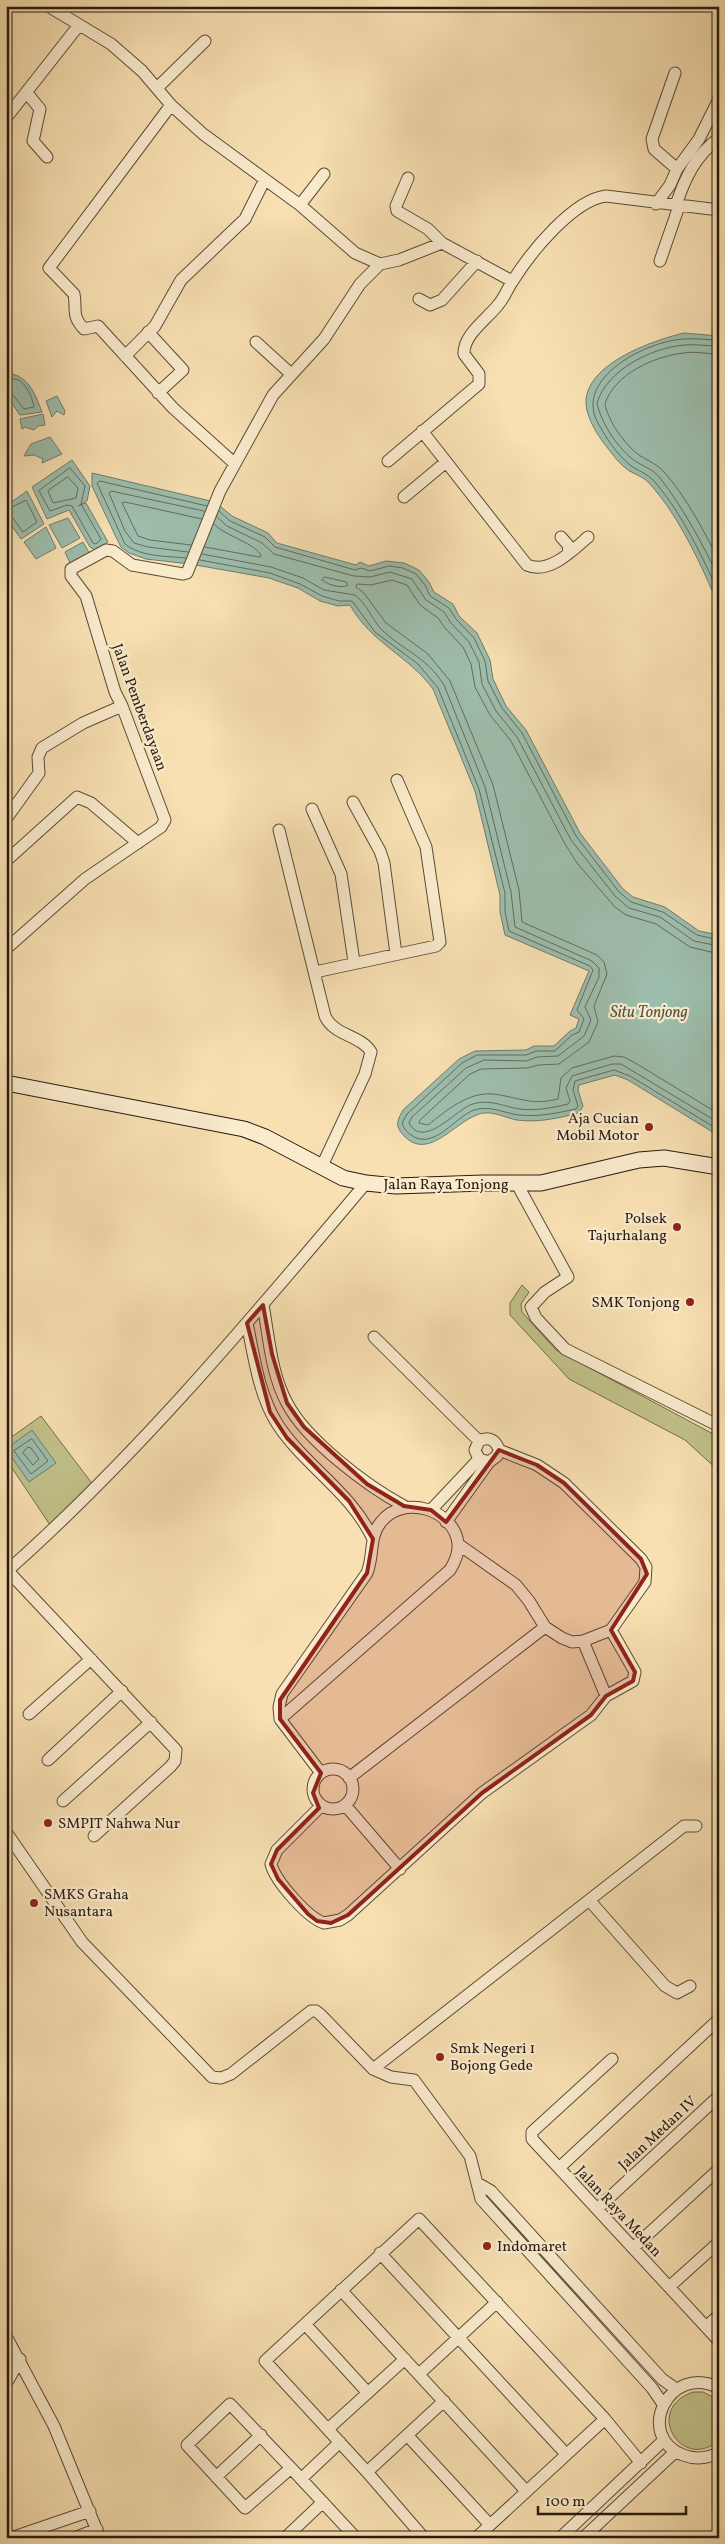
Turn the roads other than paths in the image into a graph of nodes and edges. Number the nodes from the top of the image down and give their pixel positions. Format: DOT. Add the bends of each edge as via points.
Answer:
graph roads {
  1 [pos="48,6"];
  2 [pos="79,25"];
  3 [pos="205,41"];
  4 [pos="675,73"];
  5 [pos="157,88"];
  6 [pos="27,93"];
  7 [pos="719,99"];
  8 [pos="171,105"];
  9 [pos="6,118"];
  10 [pos="719,138"];
  11 [pos="47,157"];
  12 [pos="677,169"];
  13 [pos="324,174"];
  14 [pos="408,178"];
  15 [pos="264,180"];
  16 [pos="656,204"];
  17 [pos="300,205"];
  18 [pos="678,206"];
  19 [pos="719,210"];
  20 [pos="442,243"];
  21 [pos="477,261"];
  22 [pos="660,261"];
  23 [pos="380,264"];
  24 [pos="512,281"];
  25 [pos="420,300"];
  26 [pos="148,332"];
  27 [pos="256,342"];
  28 [pos="124,356"];
  29 [pos="291,374"];
  30 [pos="158,393"];
  31 [pos="422,431"];
  32 [pos="388,462"];
  33 [pos="446,462"];
  34 [pos="235,464"];
  35 [pos="404,497"];
  36 [pos="561,537"];
  37 [pos="588,537"];
  38 [pos="569,553"];
  39 [pos="122,706"];
  40 [pos="397,780"];
  41 [pos="353,802"];
  42 [pos="312,809"];
  43 [pos="6,819"];
  44 [pos="279,830"];
  45 [pos="138,843"];
  46 [pos="6,861"];
  47 [pos="6,949"];
  48 [pos="396,954"];
  49 [pos="354,962"];
  50 [pos="315,972"];
  51 [pos="6,1083"];
  52 [pos="719,1167"];
  53 [pos="321,1168"];
  54 [pos="366,1183"];
  55 [pos="517,1184"];
  56 [pos="263,1306"];
  57 [pos="247,1323"];
  58 [pos="374,1336"];
  59 [pos="718,1426"];
  60 [pos="479,1441"];
  61 [pos="499,1450"];
  62 [pos="484,1461"];
  63 [pos="404,1506"];
  64 [pos="431,1510"];
  65 [pos="446,1522"];
  66 [pos="373,1539"];
  67 [pos="458,1544"];
  68 [pos="7,1572"];
  69 [pos="545,1628"];
  70 [pos="611,1630"];
  71 [pos="583,1641"];
  72 [pos="91,1659"];
  73 [pos="122,1691"];
  74 [pos="606,1696"];
  75 [pos="29,1714"];
  76 [pos="280,1719"];
  77 [pos="150,1722"];
  78 [pos="48,1760"];
  79 [pos="321,1773"];
  80 [pos="349,1778"];
  81 [pos="63,1802"];
  82 [pos="344,1805"];
  83 [pos="321,1806"];
  84 [pos="696,1826"];
  85 [pos="6,1832"];
  86 [pos="94,1836"];
  87 [pos="400,1869"];
  88 [pos="589,1900"];
  89 [pos="690,1986"];
  90 [pos="717,2024"];
  91 [pos="612,2059"];
  92 [pos="373,2069"];
  93 [pos="717,2100"];
  94 [pos="559,2168"];
  95 [pos="719,2169"];
  96 [pos="477,2183"];
  97 [pos="597,2209"];
  98 [pos="719,2242"];
  99 [pos="633,2248"];
  100 [pos="380,2253"];
  101 [pos="669,2287"];
  102 [pos="341,2290"];
  103 [pos="497,2302"];
  104 [pos="719,2315"];
  105 [pos="305,2324"];
  106 [pos="706,2327"];
  107 [pos="6,2336"];
  108 [pos="458,2338"];
  109 [pos="719,2341"];
  110 [pos="20,2359"];
  111 [pos="404,2359"];
  112 [pos="419,2374"];
  113 [pos="6,2384"];
  114 [pos="718,2388"];
  115 [pos="676,2389"];
  116 [pos="368,2393"];
  117 [pos="444,2401"];
  118 [pos="663,2404"];
  119 [pos="605,2419"];
  120 [pos="328,2429"];
  121 [pos="261,2435"];
  122 [pos="407,2435"];
  123 [pos="664,2440"];
  124 [pos="340,2442"];
  125 [pos="675,2452"];
  126 [pos="719,2452"];
  127 [pos="566,2454"];
  128 [pos="641,2463"];
  129 [pos="291,2468"];
  130 [pos="368,2472"];
  131 [pos="216,2477"];
  132 [pos="301,2479"];
  133 [pos="526,2491"];
  134 [pos="323,2502"];
  135 [pos="90,2512"];
  136 [pos="490,2525"];
  137 [pos="98,2533"];
  138 [pos="353,2537"];
  139 [pos="11,2538"];
  140 [pos="74,2538"];
  141 [pos="285,2538"];
  142 [pos="424,2538"];
  143 [pos="476,2538"];
  144 [pos="560,2538"];
  145 [pos="583,2538"];
  1 -- 2 [label="street"];
  2 -- 5 [label="street" via="112,44"];
  2 -- 6 [label="street"];
  3 -- 5 [label="street"];
  4 -- 12 [label="street" via="652,139 654,149"];
  5 -- 8 [label="street"];
  6 -- 9 [label="street"];
  6 -- 11 [label="street" via="40,109 33,141"];
  7 -- 12 [label="street" via="698,140"];
  8 -- 15 [label="street" via="202,134"];
  8 -- 28 [label="street" via="49,268 74,294 74,315 78,322 84,329 98,326"];
  10 -- 18 [label="street" via="691,167"];
  12 -- 16 [label="street"];
  13 -- 17 [label="street"];
  14 -- 20 [label="street" via="396,206 397,211 428,229"];
  15 -- 17 [label="street"];
  15 -- 26 [label="street" via="248,215 177,284 159,319"];
  16 -- 18 [label="street"];
  16 -- 24 [label="street" via="606,196 591,200 541,242"];
  17 -- 23 [label="street" via="355,253"];
  18 -- 19 [label="street"];
  18 -- 22 [label="street"];
  20 -- 21 [label="street"];
  20 -- 23 [label="street"];
  21 -- 24 [label="street"];
  21 -- 25 [label="street" via="442,300 430,305"];
  23 -- 29 [label="street, Jalan Pemberdayaan" via="360,284 324,339"];
  24 -- 31 [label="street" via="504,298 465,343 464,354 479,374 479,384"];
  26 -- 28 [label="street"];
  26 -- 30 [label="street" via="183,370"];
  27 -- 29 [label="street"];
  28 -- 30 [label="street"];
  29 -- 34 [label="street, Jalan Pemberdayaan" via="273,395"];
  30 -- 34 [label="street"];
  31 -- 32 [label="street"];
  31 -- 33 [label="street"];
  33 -- 35 [label="street"];
  33 -- 38 [label="street" via="523,562 539,568"];
  34 -- 39 [label="street, Jalan Pemberdayaan" via="184,574 132,565 113,551 106,550 70,572 86,596"];
  36 -- 38 [label="street" via="568,545"];
  37 -- 38 [label="street"];
  39 -- 43 [label="street" via="83,723 42,748 38,756 39,773"];
  39 -- 45 [label="street, Jalan Pemberdayaan" via="165,820 161,827"];
  40 -- 48 [label="street" via="426,846 441,939 436,946"];
  41 -- 48 [label="street" via="384,863"];
  42 -- 49 [label="street" via="341,874"];
  44 -- 50 [label="street"];
  45 -- 46 [label="street" via="91,803 77,797"];
  45 -- 47 [label="street, Jalan Pemberdayaan" via="85,880"];
  48 -- 49 [label="street"];
  49 -- 50 [label="street"];
  50 -- 53 [label="street" via="328,1023 371,1052 365,1074"];
  51 -- 53 [label="main road, Jalan Raya Tonjong" via="244,1129"];
  52 -- 55 [label="main road, Jalan Raya Tonjong" via="664,1158 639,1160 541,1183"];
  53 -- 54 [label="main road, Jalan Raya Tonjong" via="343,1178"];
  54 -- 55 [label="main road, Jalan Raya Tonjong" via="396,1186"];
  54 -- 56 [label="street"];
  55 -- 59 [label="street" via="568,1277 536,1298 531,1307 536,1318 565,1349"];
  56 -- 57 [label="street"];
  56 -- 63 [label="street" via="281,1389 295,1415 351,1472"];
  57 -- 66 [label="street" via="270,1412 288,1438 349,1501"];
  57 -- 68 [label="street" via="90,1495"];
  58 -- 60 [label="street"];
  60 -- 61 [label="street" via="484,1438 494,1441"];
  60 -- 62 [label="street" via="475,1450"];
  61 -- 62 [label="street" via="497,1456"];
  61 -- 70 [label="street" via="537,1465 564,1483 646,1567 645,1582"];
  62 -- 64 [label="street"];
  62 -- 65 [label="street"];
  63 -- 64 [label="street"];
  63 -- 66 [label="street" via="381,1522"];
  64 -- 65 [label="street"];
  65 -- 67 [label="street"];
  66 -- 76 [label="street" via="367,1573 286,1686 280,1700"];
  67 -- 69 [label="street" via="516,1585"];
  67 -- 76 [label="street" via="455,1561 444,1577"];
  68 -- 72 [label="street"];
  69 -- 71 [label="street" via="562,1638"];
  69 -- 80 [label="street"];
  70 -- 71 [label="street"];
  70 -- 74 [label="street" via="635,1677 629,1684"];
  71 -- 74 [label="street"];
  72 -- 73 [label="street"];
  72 -- 75 [label="street"];
  73 -- 77 [label="street"];
  73 -- 78 [label="street"];
  74 -- 87 [label="street" via="591,1715 482,1793"];
  76 -- 79 [label="street"];
  77 -- 81 [label="street"];
  77 -- 86 [label="street" via="176,1750 175,1760"];
  79 -- 80 [label="street" via="336,1770"];
  79 -- 83 [label="street" via="313,1786"];
  80 -- 82 [label="street" via="352,1792"];
  82 -- 83 [label="street" via="337,1809"];
  82 -- 87 [label="street"];
  83 -- 87 [label="street" via="278,1850 271,1864 278,1879 316,1921 340,1920"];
  84 -- 88 [label="street" via="684,1826"];
  85 -- 92 [label="street" via="82,1942 212,2077 231,2074 311,2011 321,2015"];
  88 -- 89 [label="street" via="664,1986 677,1993"];
  88 -- 92 [label="street"];
  90 -- 94 [label="street, Jalan Raya Medan"];
  91 -- 94 [label="street" via="532,2132 532,2139"];
  92 -- 96 [label="street" via="391,2077 414,2080 470,2156"];
  93 -- 97 [label="street, Jalan Medan IV"];
  94 -- 97 [label="street, Jalan Raya Medan"];
  95 -- 99 [label="street"];
  96 -- 115 [label="street" via="491,2191 662,2379"];
  96 -- 118 [label="street" via="481,2199"];
  97 -- 99 [label="street, Jalan Raya Medan"];
  98 -- 101 [label="street"];
  99 -- 101 [label="street, Jalan Raya Medan"];
  100 -- 102 [label="street"];
  100 -- 103 [label="street" via="419,2219"];
  100 -- 108 [label="street"];
  101 -- 106 [label="street, Jalan Raya Medan"];
  102 -- 105 [label="street"];
  102 -- 111 [label="street"];
  103 -- 108 [label="street"];
  103 -- 119 [label="street"];
  104 -- 106 [label="street"];
  105 -- 116 [label="street"];
  105 -- 120 [label="street" via="265,2361"];
  106 -- 109 [label="street, Jalan Raya Medan"];
  107 -- 110 [label="street"];
  108 -- 112 [label="street"];
  108 -- 127 [label="street"];
  110 -- 113 [label="street"];
  110 -- 135 [label="street" via="54,2426"];
  111 -- 112 [label="street"];
  111 -- 116 [label="street"];
  112 -- 117 [label="street"];
  114 -- 115 [label="street" via="697,2382"];
  115 -- 118 [label="street"];
  116 -- 120 [label="street"];
  117 -- 122 [label="street"];
  117 -- 133 [label="street"];
  118 -- 123 [label="street" via="659,2416"];
  119 -- 127 [label="street"];
  119 -- 128 [label="street"];
  120 -- 124 [label="street"];
  121 -- 129 [label="street"];
  121 -- 131 [label="street"];
  121 -- 131 [label="street" via="232,2405 228,2405 187,2445"];
  122 -- 130 [label="street"];
  122 -- 136 [label="street"];
  123 -- 125 [label="street"];
  123 -- 128 [label="street"];
  124 -- 130 [label="street"];
  124 -- 132 [label="street"];
  125 -- 126 [label="street" via="693,2459 711,2457"];
  125 -- 145 [label="street"];
  127 -- 133 [label="street"];
  128 -- 144 [label="street"];
  129 -- 131 [label="street" via="248,2508 243,2507"];
  129 -- 132 [label="street"];
  130 -- 142 [label="street"];
  132 -- 134 [label="street"];
  133 -- 136 [label="street"];
  134 -- 138 [label="street"];
  134 -- 141 [label="street"];
  135 -- 137 [label="street"];
  135 -- 139 [label="street"];
  136 -- 143 [label="street"];
  137 -- 140 [label="street"];
}
